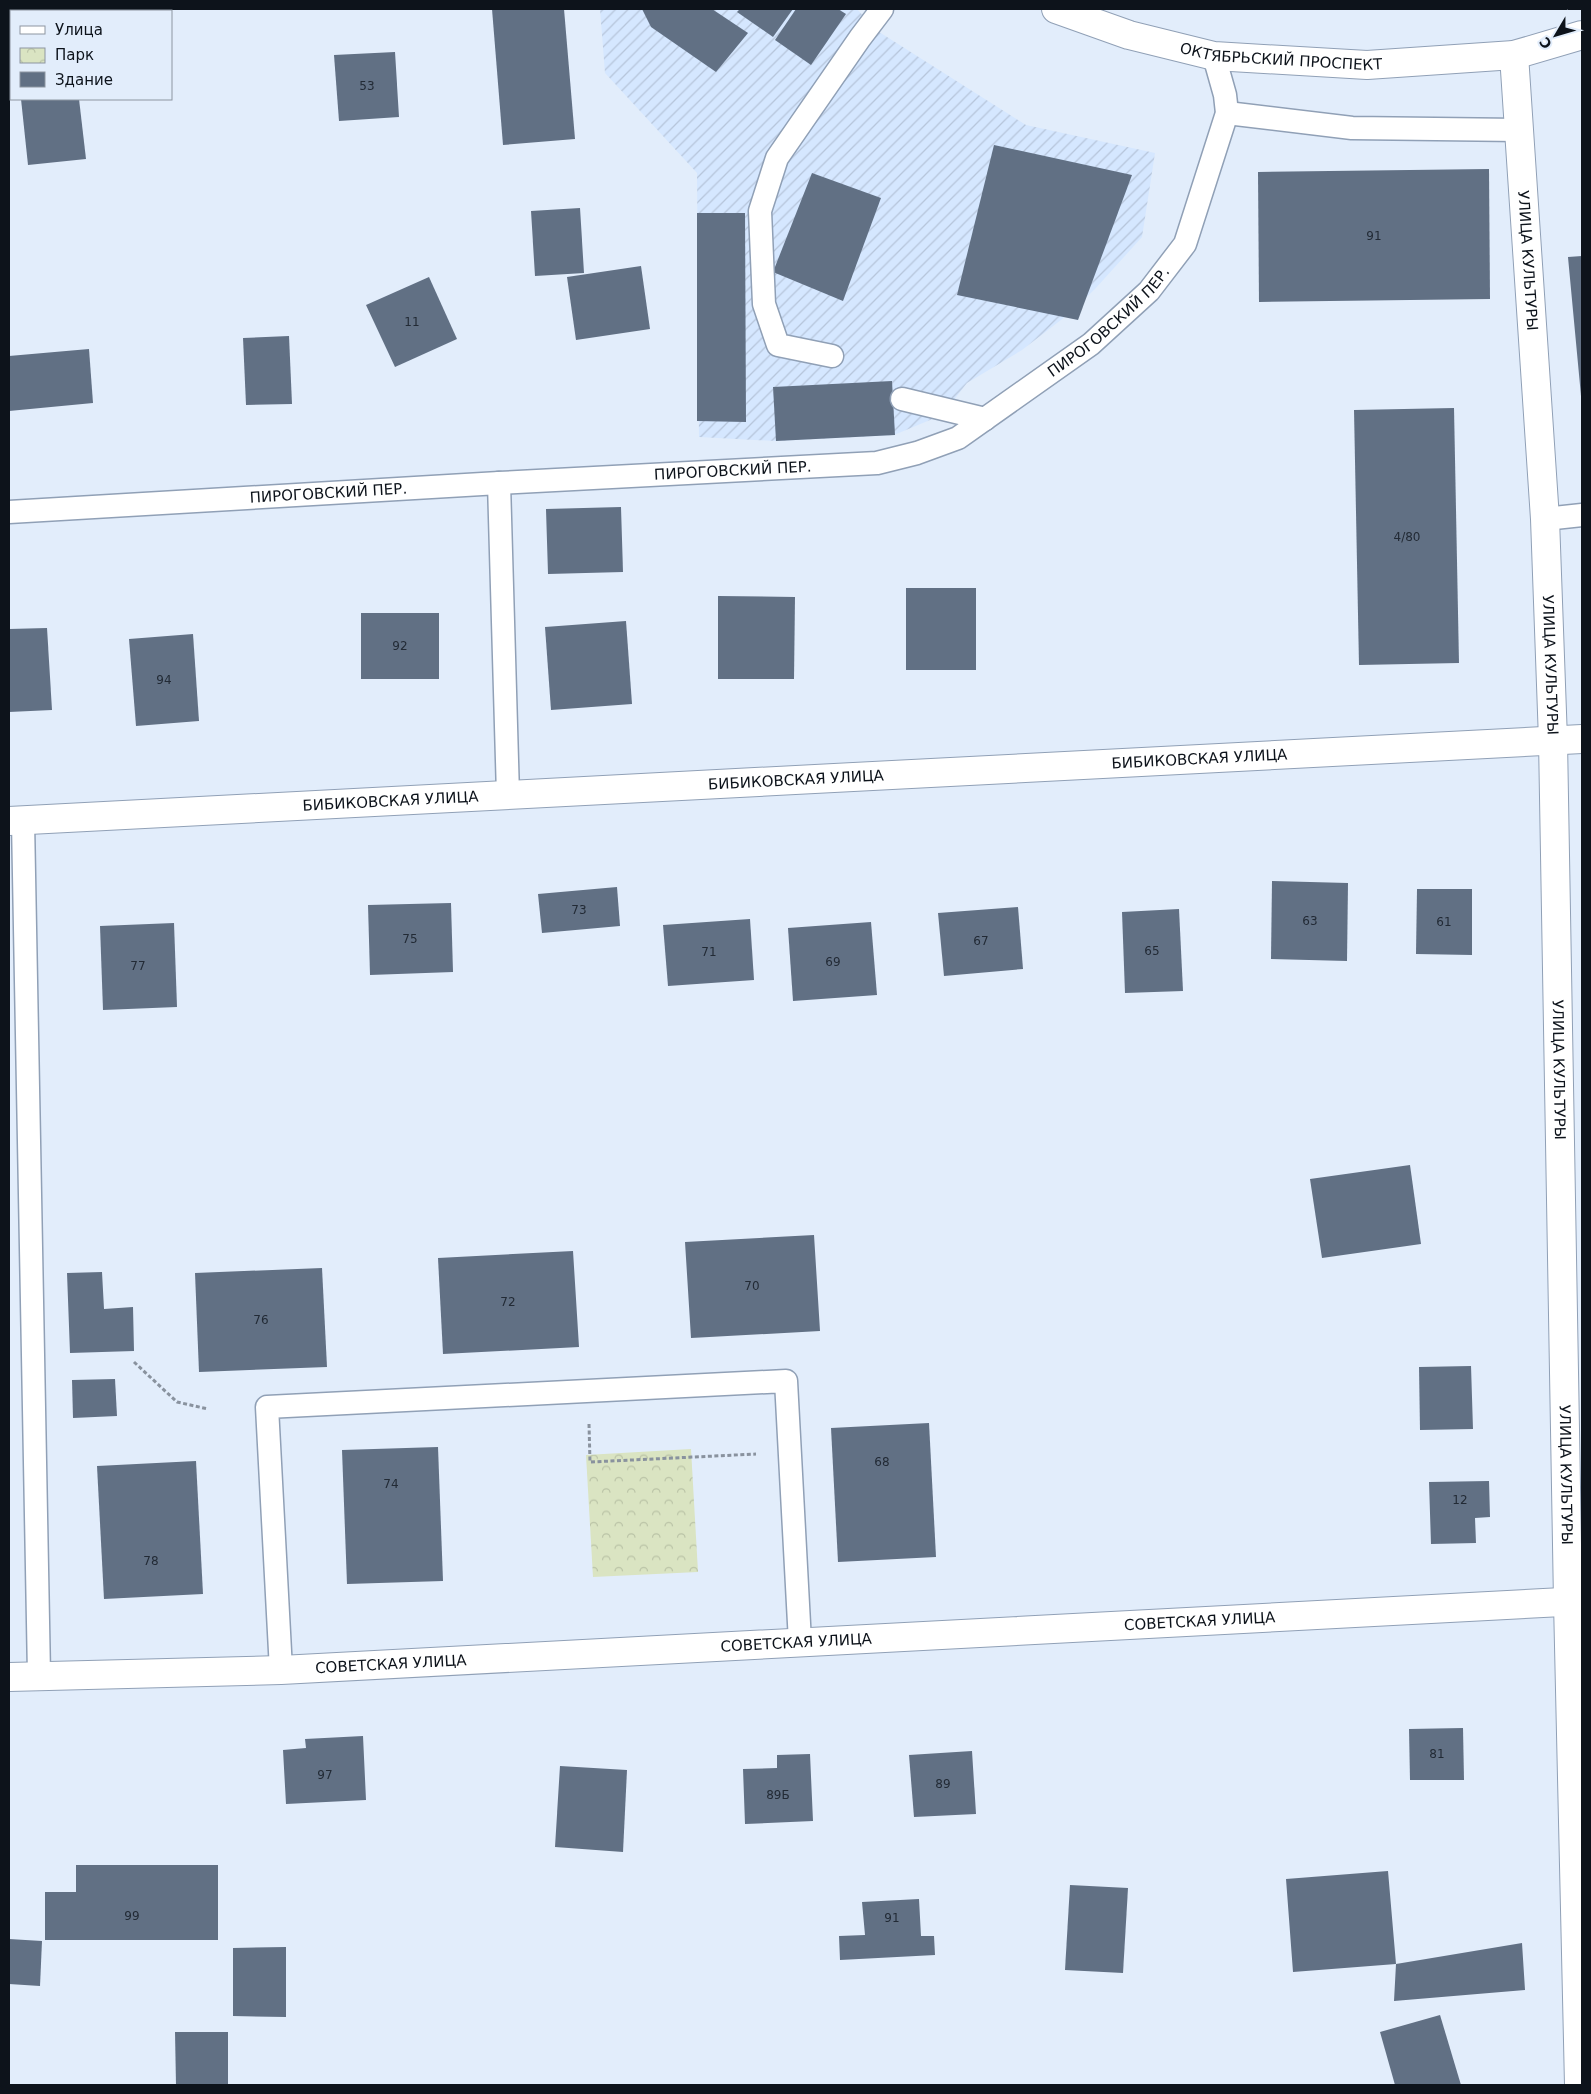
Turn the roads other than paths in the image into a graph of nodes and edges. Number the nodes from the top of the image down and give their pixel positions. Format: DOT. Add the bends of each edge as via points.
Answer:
graph roads {
  1 [pos="882,9"];
  2 [pos="1056,9"];
  3 [pos="1582,35"];
  4 [pos="1514,55"];
  5 [pos="1214,56"];
  6 [pos="1227,113"];
  7 [pos="1519,130"];
  8 [pos="832,356"];
  9 [pos="902,398"];
  10 [pos="985,419"];
  11 [pos="499,483"];
  12 [pos="9,512"];
  13 [pos="1582,515"];
  14 [pos="1546,519"];
  15 [pos="1582,739"];
  16 [pos="1553,740"];
  17 [pos="508,795"];
  18 [pos="16,821"];
  19 [pos="1575,1601"];
  20 [pos="800,1642"];
  21 [pos="281,1670"];
  22 [pos="39,1675"];
  23 [pos="9,1677"];
  24 [pos="1579,2085"];
  1 -- 8 [label="lane" via="777,158 760,211 764,304 778,345"];
  2 -- 5 [label="street, ОКТЯБРЬСКИЙ ПРОСПЕКТ" via="1129,35"];
  3 -- 4 [label="street, ОКТЯБРЬСКИЙ ПРОСПЕКТ"];
  4 -- 5 [label="street, ОКТЯБРЬСКИЙ ПРОСПЕКТ" via="1367,65"];
  4 -- 7 [label="street, УЛИЦА КУЛЬТУРЫ"];
  5 -- 6 [label="lane, ПИРОГОВСКИЙ ПЕР."];
  6 -- 7 [label="lane" via="1352,128"];
  6 -- 10 [label="lane, ПИРОГОВСКИЙ ПЕР." via="1185,244 1149,291 1091,344"];
  7 -- 14 [label="street, УЛИЦА КУЛЬТУРЫ"];
  9 -- 10 [label="lane"];
  10 -- 11 [label="lane, ПИРОГОВСКИЙ ПЕР." via="958,438 877,463"];
  11 -- 12 [label="lane, ПИРОГОВСКИЙ ПЕР."];
  11 -- 17 [label="lane"];
  13 -- 14 [label="lane"];
  14 -- 16 [label="street, УЛИЦА КУЛЬТУРЫ"];
  15 -- 16 [label="street, БИБИКОВСКАЯ УЛИЦА"];
  16 -- 17 [label="street, БИБИКОВСКАЯ УЛИЦА"];
  16 -- 19 [label="street, УЛИЦА КУЛЬТУРЫ"];
  17 -- 18 [label="street, БИБИКОВСКАЯ УЛИЦА"];
  18 -- 22 [label="lane"];
  19 -- 20 [label="street, СОВЕТСКАЯ УЛИЦА"];
  19 -- 24 [label="street, УЛИЦА КУЛЬТУРЫ"];
  20 -- 21 [label="street, СОВЕТСКАЯ УЛИЦА"];
  20 -- 21 [label="lane" via="786,1381 295,1405 267,1407"];
  21 -- 22 [label="street, СОВЕТСКАЯ УЛИЦА"];
  22 -- 23 [label="street, СОВЕТСКАЯ УЛИЦА"];
}
